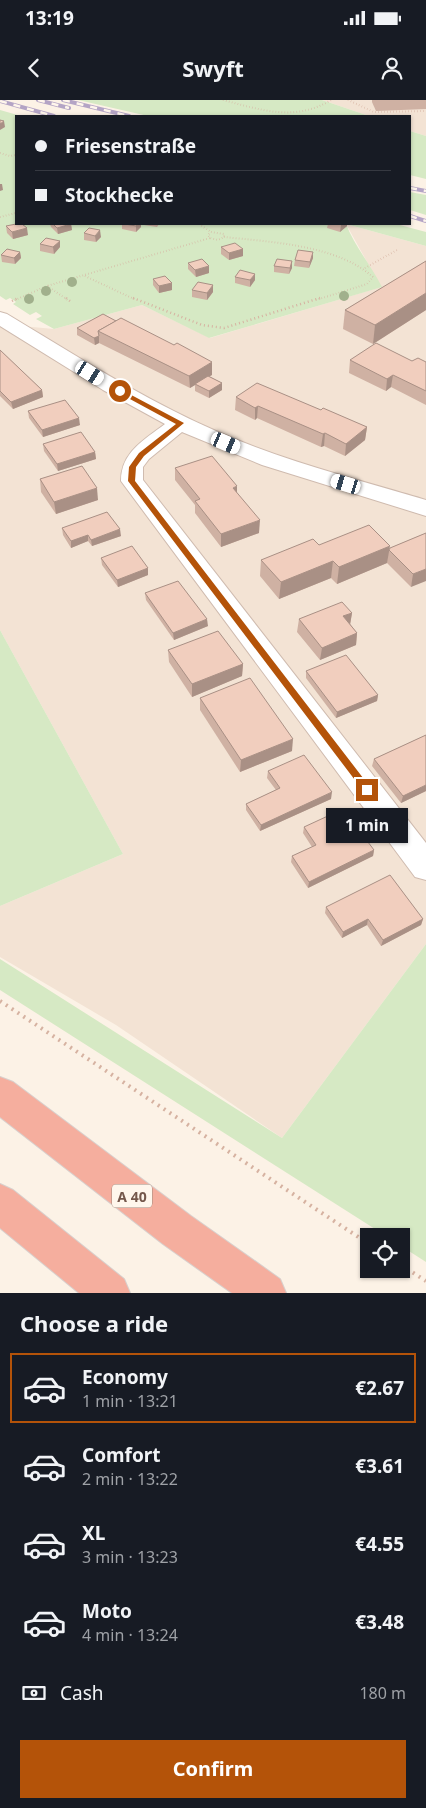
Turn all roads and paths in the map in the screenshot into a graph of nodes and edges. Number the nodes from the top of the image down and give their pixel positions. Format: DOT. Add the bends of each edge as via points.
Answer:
graph roads {
  1 [pos="223,100"];
  2 [pos="331,100"];
  3 [pos="348,100"];
  4 [pos="426,111"];
  5 [pos="0,153"];
  6 [pos="15,154"];
  7 [pos="15,213"];
  8 [pos="0,217"];
  9 [pos="201,225"];
  10 [pos="212,232"];
  11 [pos="224,237"];
  12 [pos="210,238"];
  13 [pos="397,250"];
  14 [pos="365,268"];
  15 [pos="85,276"];
  16 [pos="47,286"];
  17 [pos="70,301"];
  18 [pos="3,311"];
  19 [pos="180,423"];
  20 [pos="426,508"];
  21 [pos="426,867"];
  22 [pos="0,1001"];
  23 [pos="0,1095"];
  24 [pos="0,1203"];
  25 [pos="360,1238"];
  26 [pos="410,1270"];
  27 [pos="426,1280"];
  28 [pos="110,1293"];
  29 [pos="266,1293"];
  1 -- 2 [label="path" via="288,113 314,110"];
  3 -- 4 [label="path" via="374,112"];
  5 -- 6 [label="path"];
  7 -- 8 [label="path"];
  9 -- 10 [label="path"];
  10 -- 11 [label="path" via="224,234"];
  10 -- 12 [label="path" via="208,235"];
  11 -- 12 [label="path" via="218,240"];
  11 -- 14 [label="path" via="338,256"];
  12 -- 15 [label="path"];
  13 -- 14 [label="path"];
  14 -- 15 [label="path" via="373,277 367,284 213,329"];
  15 -- 16 [label="path"];
  16 -- 17 [label="path"];
  16 -- 18 [label="path"];
  18 -- 19 [label="street" via="120,391"];
  19 -- 20 [label="street" via="240,449"];
  19 -- 21 [label="street" via="142,454 132,467 132,481"];
  22 -- 25 [label="path"];
  23 -- 29 [label="highway, A 40" via="176,1230"];
  24 -- 28 [label="highway"];
  26 -- 27 [label="path"];
}
